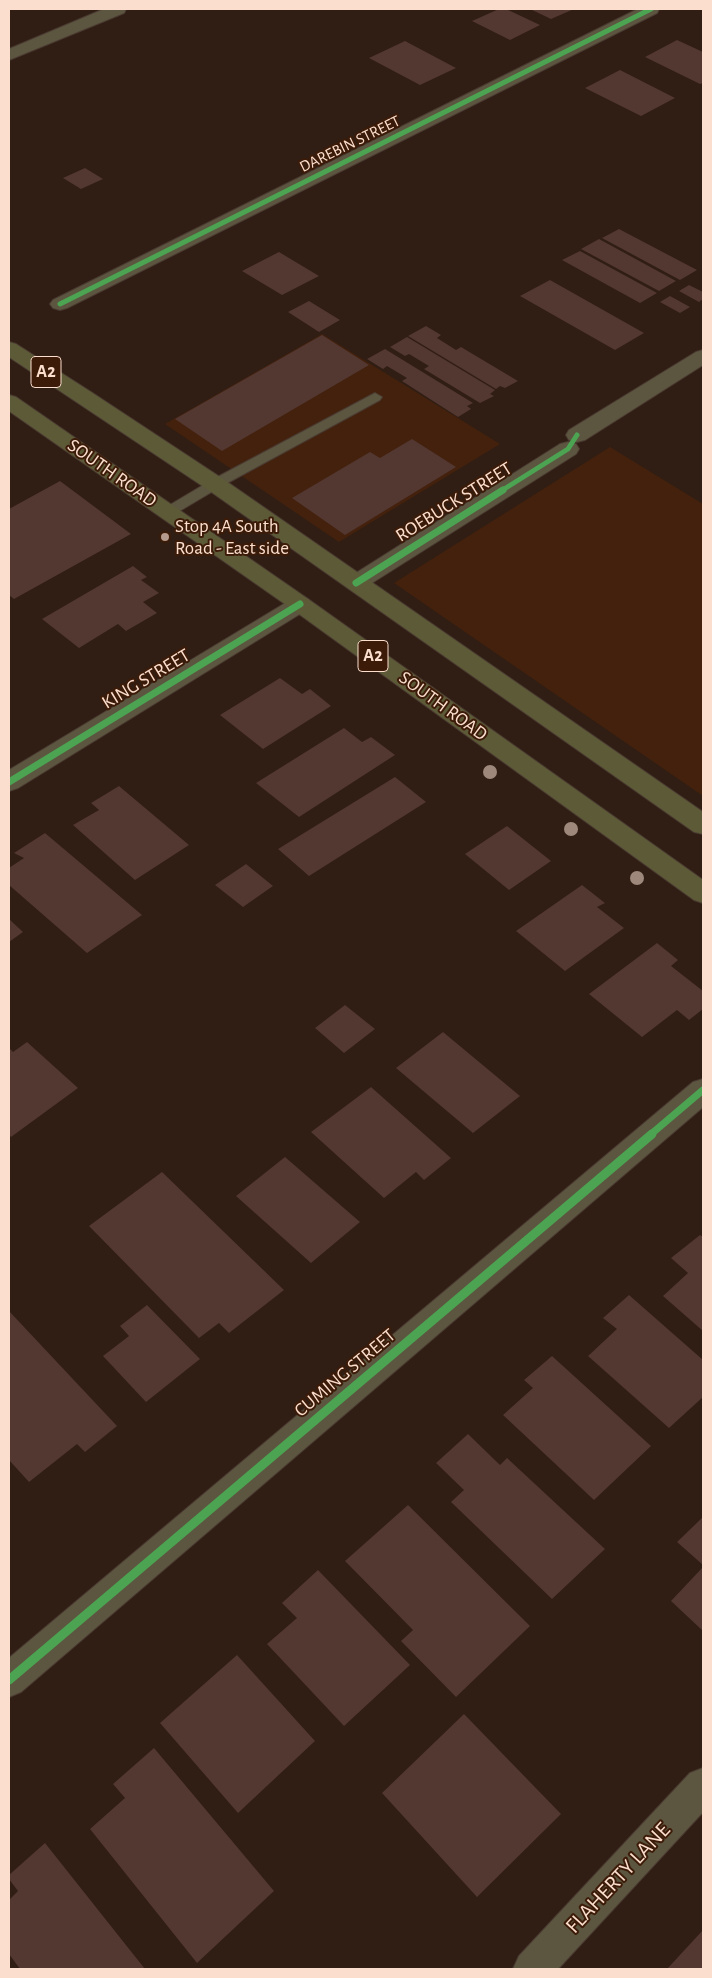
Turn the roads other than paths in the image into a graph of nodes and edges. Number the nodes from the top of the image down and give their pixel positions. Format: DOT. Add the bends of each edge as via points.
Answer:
graph roads {
  1 [pos="70,9"];
  2 [pos="118,9"];
  3 [pos="651,9"];
  4 [pos="90,20"];
  5 [pos="9,55"];
  6 [pos="60,304"];
  7 [pos="9,348"];
  8 [pos="703,356"];
  9 [pos="374,397"];
  10 [pos="9,401"];
  11 [pos="215,484"];
  12 [pos="168,512"];
  13 [pos="356,583"];
  14 [pos="300,604"];
  15 [pos="9,782"];
  16 [pos="703,825"];
  17 [pos="703,893"];
  18 [pos="703,1090"];
  19 [pos="9,1680"];
  20 [pos="703,1786"];
  21 [pos="532,1969"];
  1 -- 4 [label="street"];
  2 -- 4 [label="street"];
  3 -- 6 [label="street, DAREBIN STREET"];
  4 -- 5 [label="street"];
  7 -- 11 [label="highway, A2"];
  8 -- 13 [label="street, ROEBUCK STREET"];
  9 -- 11 [label="lane"];
  10 -- 12 [label="highway, SOUTH ROAD / A2"];
  11 -- 12 [label="lane"];
  11 -- 13 [label="highway, A2"];
  12 -- 14 [label="highway, SOUTH ROAD / A2"];
  13 -- 16 [label="highway, A2"];
  14 -- 15 [label="street, KING STREET"];
  14 -- 17 [label="highway, SOUTH ROAD / A2"];
  18 -- 19 [label="street, CUMING STREET"];
  20 -- 21 [label="street, FLAHERTY LANE"];
}
